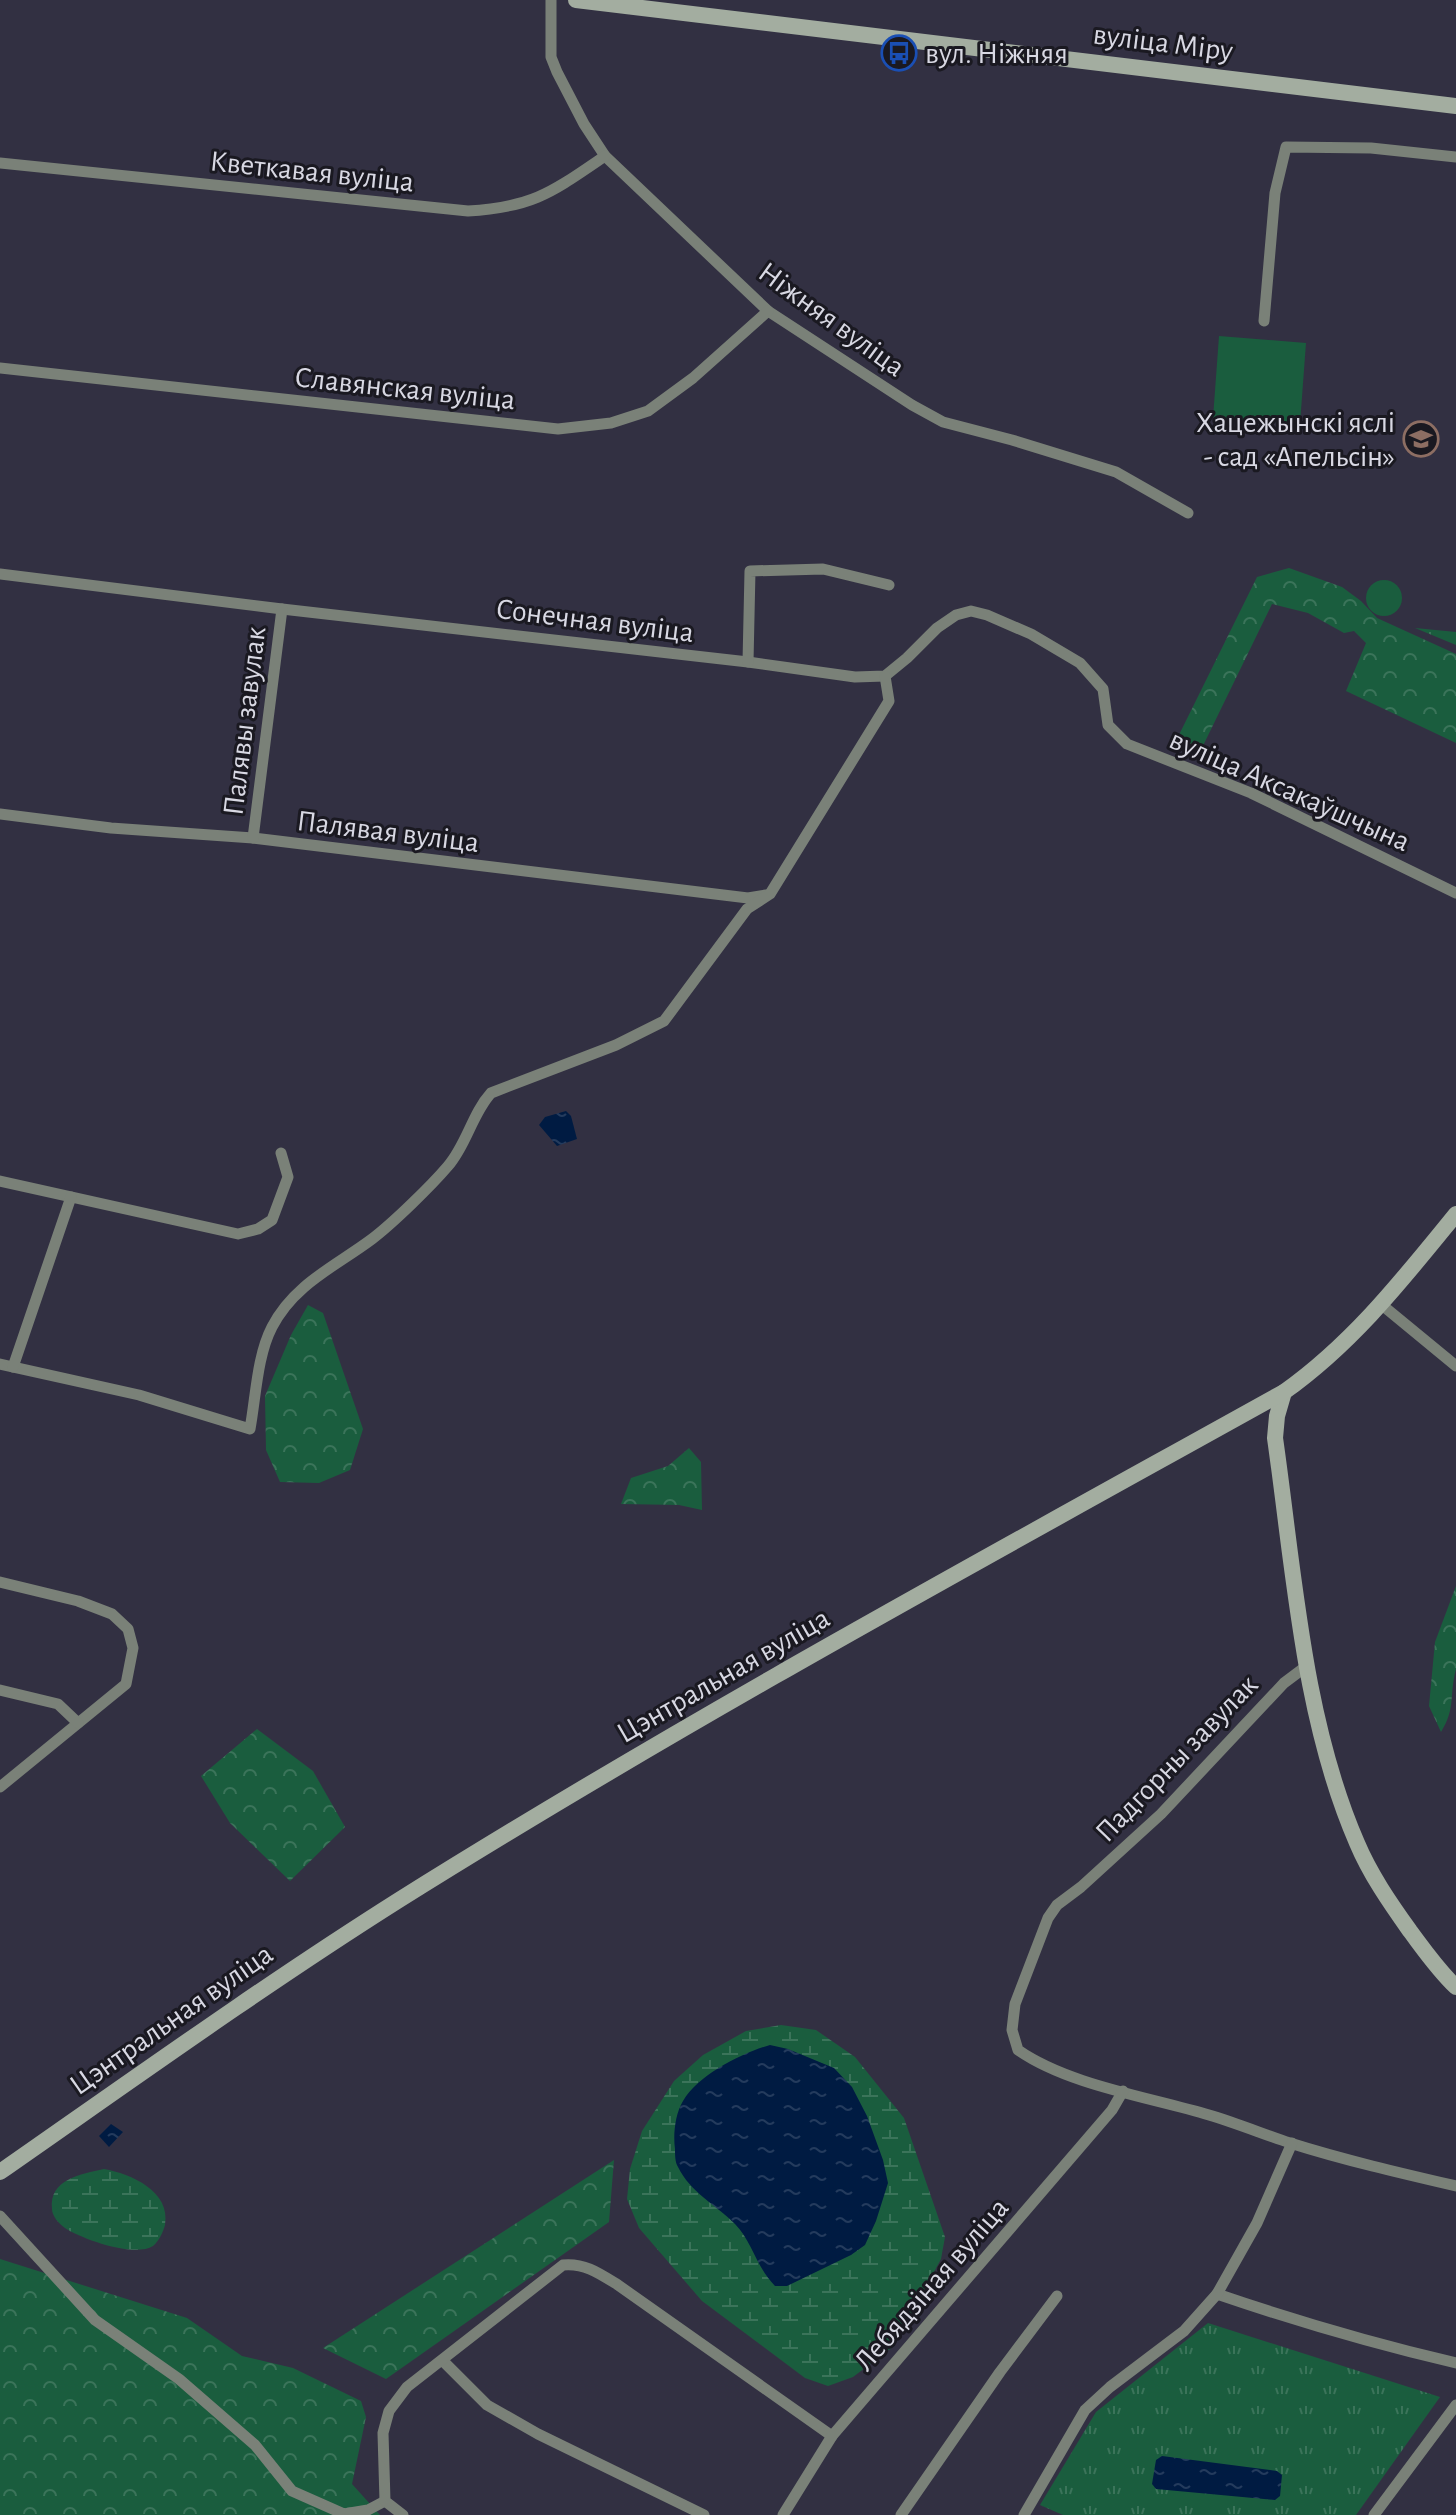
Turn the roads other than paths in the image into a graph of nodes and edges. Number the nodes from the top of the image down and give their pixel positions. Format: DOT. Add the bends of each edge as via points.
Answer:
graph roads {
  1 [pos="551,0"];
  2 [pos="576,0"];
  3 [pos="685,7"];
  4 [pos="1456,106"];
  5 [pos="605,156"];
  6 [pos="1456,157"];
  7 [pos="0,163"];
  8 [pos="768,311"];
  9 [pos="1264,321"];
  10 [pos="0,368"];
  11 [pos="1188,513"];
  12 [pos="0,574"];
  13 [pos="889,585"];
  14 [pos="282,609"];
  15 [pos="748,662"];
  16 [pos="885,676"];
  17 [pos="0,814"];
  18 [pos="253,838"];
  19 [pos="1456,893"];
  20 [pos="770,894"];
  21 [pos="281,1153"];
  22 [pos="0,1181"];
  23 [pos="71,1197"];
  24 [pos="1456,1214"];
  25 [pos="1382,1305"];
  26 [pos="0,1364"];
  27 [pos="1456,1366"];
  28 [pos="13,1367"];
  29 [pos="1284,1392"];
  30 [pos="0,1582"];
  31 [pos="1308,1665"];
  32 [pos="0,1690"];
  33 [pos="78,1723"];
  34 [pos="0,1787"];
  35 [pos="1456,1987"];
  36 [pos="1123,2091"];
  37 [pos="1292,2143"];
  38 [pos="0,2172"];
  39 [pos="1456,2186"];
  40 [pos="0,2216"];
  41 [pos="1217,2294"];
  42 [pos="1057,2296"];
  43 [pos="443,2361"];
  44 [pos="1456,2363"];
  45 [pos="1456,2405"];
  46 [pos="832,2436"];
  47 [pos="385,2501"];
  48 [pos="403,2515"];
  49 [pos="704,2515"];
  50 [pos="783,2515"];
  51 [pos="901,2515"];
  52 [pos="1024,2515"];
  53 [pos="1374,2515"];
  1 -- 5 [label="street, Ніжняя вуліца" via="551,57"];
  2 -- 3 [label="street, вуліца Міру"];
  3 -- 4 [label="street, вуліца Міру"];
  5 -- 7 [label="street, Кветкавая вуліца" via="554,191 525,203 468,211"];
  5 -- 8 [label="street, Ніжняя вуліца"];
  6 -- 9 [label="street" via="1286,147 1275,193"];
  8 -- 10 [label="street, Славянская вуліца" via="648,411 611,423 558,429"];
  8 -- 11 [label="street, Ніжняя вуліца" via="943,422 1116,472"];
  12 -- 14 [label="street, Сонечная вуліца"];
  13 -- 15 [label="street" via="823,569 750,571"];
  14 -- 15 [label="street, Сонечная вуліца"];
  14 -- 18 [label="street, Палявы завулак"];
  15 -- 16 [label="street, Сонечная вуліца" via="855,677"];
  16 -- 19 [label="street, вуліца Аксакаўшчына" via="956,615 979,613 1031,634 1080,663 1103,689 1108,725 1127,744 1251,793"];
  16 -- 20 [label="street" via="889,701"];
  17 -- 18 [label="street, Палявая вуліца"];
  18 -- 20 [label="street, Палявая вуліца" via="748,898"];
  20 -- 28 [label="street" via="747,909 664,1021 491,1093 447,1167 375,1237 305,1284 272,1326 250,1429 139,1395"];
  21 -- 23 [label="street" via="288,1177 272,1220 238,1234"];
  22 -- 23 [label="street"];
  23 -- 28 [label="street"];
  24 -- 25 [label="street, Цэнтральная вуліца"];
  25 -- 27 [label="street"];
  25 -- 29 [label="street, Цэнтральная вуліца" via="1328,1359"];
  26 -- 28 [label="street"];
  29 -- 31 [label="street" via="1275,1438"];
  29 -- 38 [label="street, Цэнтральная вуліца" via="702,1717 400,1899"];
  30 -- 33 [label="street" via="78,1601 112,1614 128,1629 133,1648 126,1684"];
  31 -- 35 [label="street" via="1333,1780 1357,1844 1383,1892"];
  31 -- 36 [label="street, Падгорны завулак" via="1284,1683 1161,1814 1048,1918 1015,2004 1012,2030 1018,2050 1069,2075"];
  32 -- 33 [label="street" via="58,1704"];
  33 -- 34 [label="street"];
  36 -- 37 [label="street"];
  36 -- 46 [label="street, Лебядзіная вуліца"];
  37 -- 39 [label="street"];
  37 -- 41 [label="street" via="1257,2223"];
  40 -- 47 [label="street" via="95,2320 179,2379 255,2445 292,2491 344,2514"];
  41 -- 44 [label="street" via="1382,2346"];
  41 -- 52 [label="street" via="1184,2331 1085,2410"];
  42 -- 51 [label="street"];
  43 -- 46 [label="street" via="563,2265 578,2263 618,2285"];
  43 -- 47 [label="street" via="407,2387 389,2411 383,2433"];
  43 -- 49 [label="street" via="487,2405"];
  45 -- 53 [label="street"];
  46 -- 50 [label="street, Лебядзіная вуліца"];
  47 -- 48 [label="street"];
}
